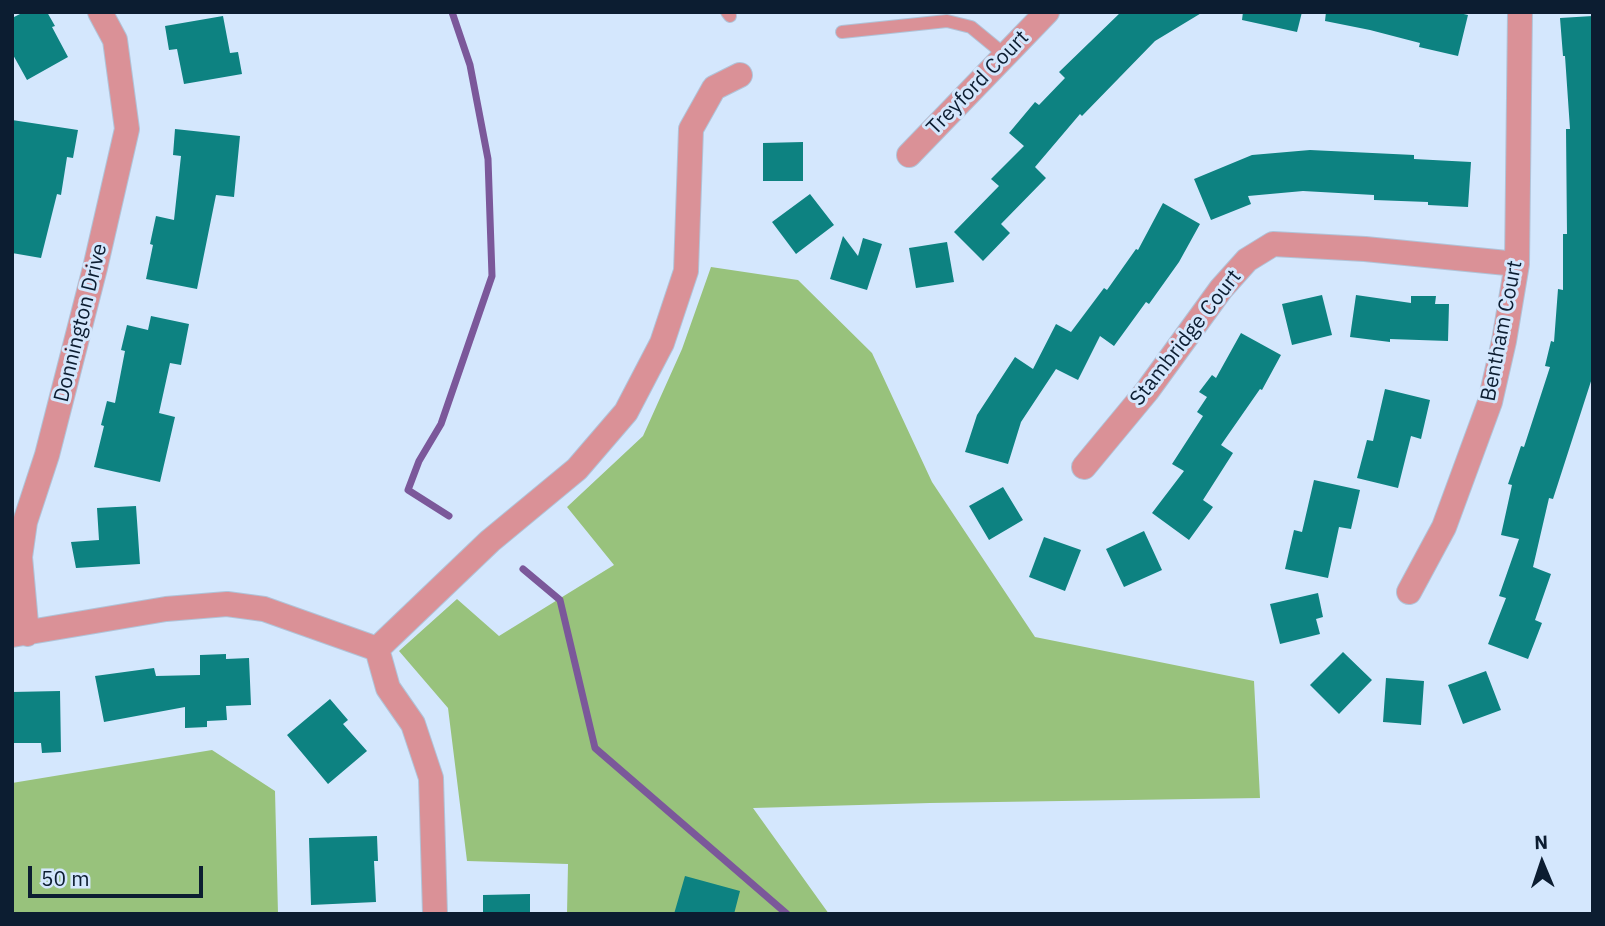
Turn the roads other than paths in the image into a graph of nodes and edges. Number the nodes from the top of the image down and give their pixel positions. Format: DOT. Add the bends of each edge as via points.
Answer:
graph roads {
  1 [pos="100,12"];
  2 [pos="1047,12"];
  3 [pos="1520,12"];
  4 [pos="842,32"];
  5 [pos="1005,55"];
  6 [pos="740,75"];
  7 [pos="909,155"];
  8 [pos="1517,264"];
  9 [pos="1083,467"];
  10 [pos="1409,592"];
  11 [pos="19,635"];
  12 [pos="377,649"];
  13 [pos="435,914"];
  1 -- 11 [label="street, Donnington Drive" via="115,40 127,129 47,455 25,522"];
  2 -- 5 [label="street, Treyford Court"];
  3 -- 8 [label="street, Bentham Court"];
  4 -- 5 [label="lane" via="947,21 971,27"];
  5 -- 7 [label="street, Treyford Court"];
  6 -- 12 [label="street" via="713,88 691,129 686,271 662,343 626,412 577,469 490,541"];
  8 -- 9 [label="street, Stambridge Court" via="1273,244 1247,260 1220,289 1147,391"];
  8 -- 10 [label="street, Bentham Court" via="1490,402 1444,527"];
  11 -- 12 [label="street, Donnington Drive" via="166,609 227,604 264,609"];
  12 -- 13 [label="street" via="388,688 413,724 431,778"];
}
